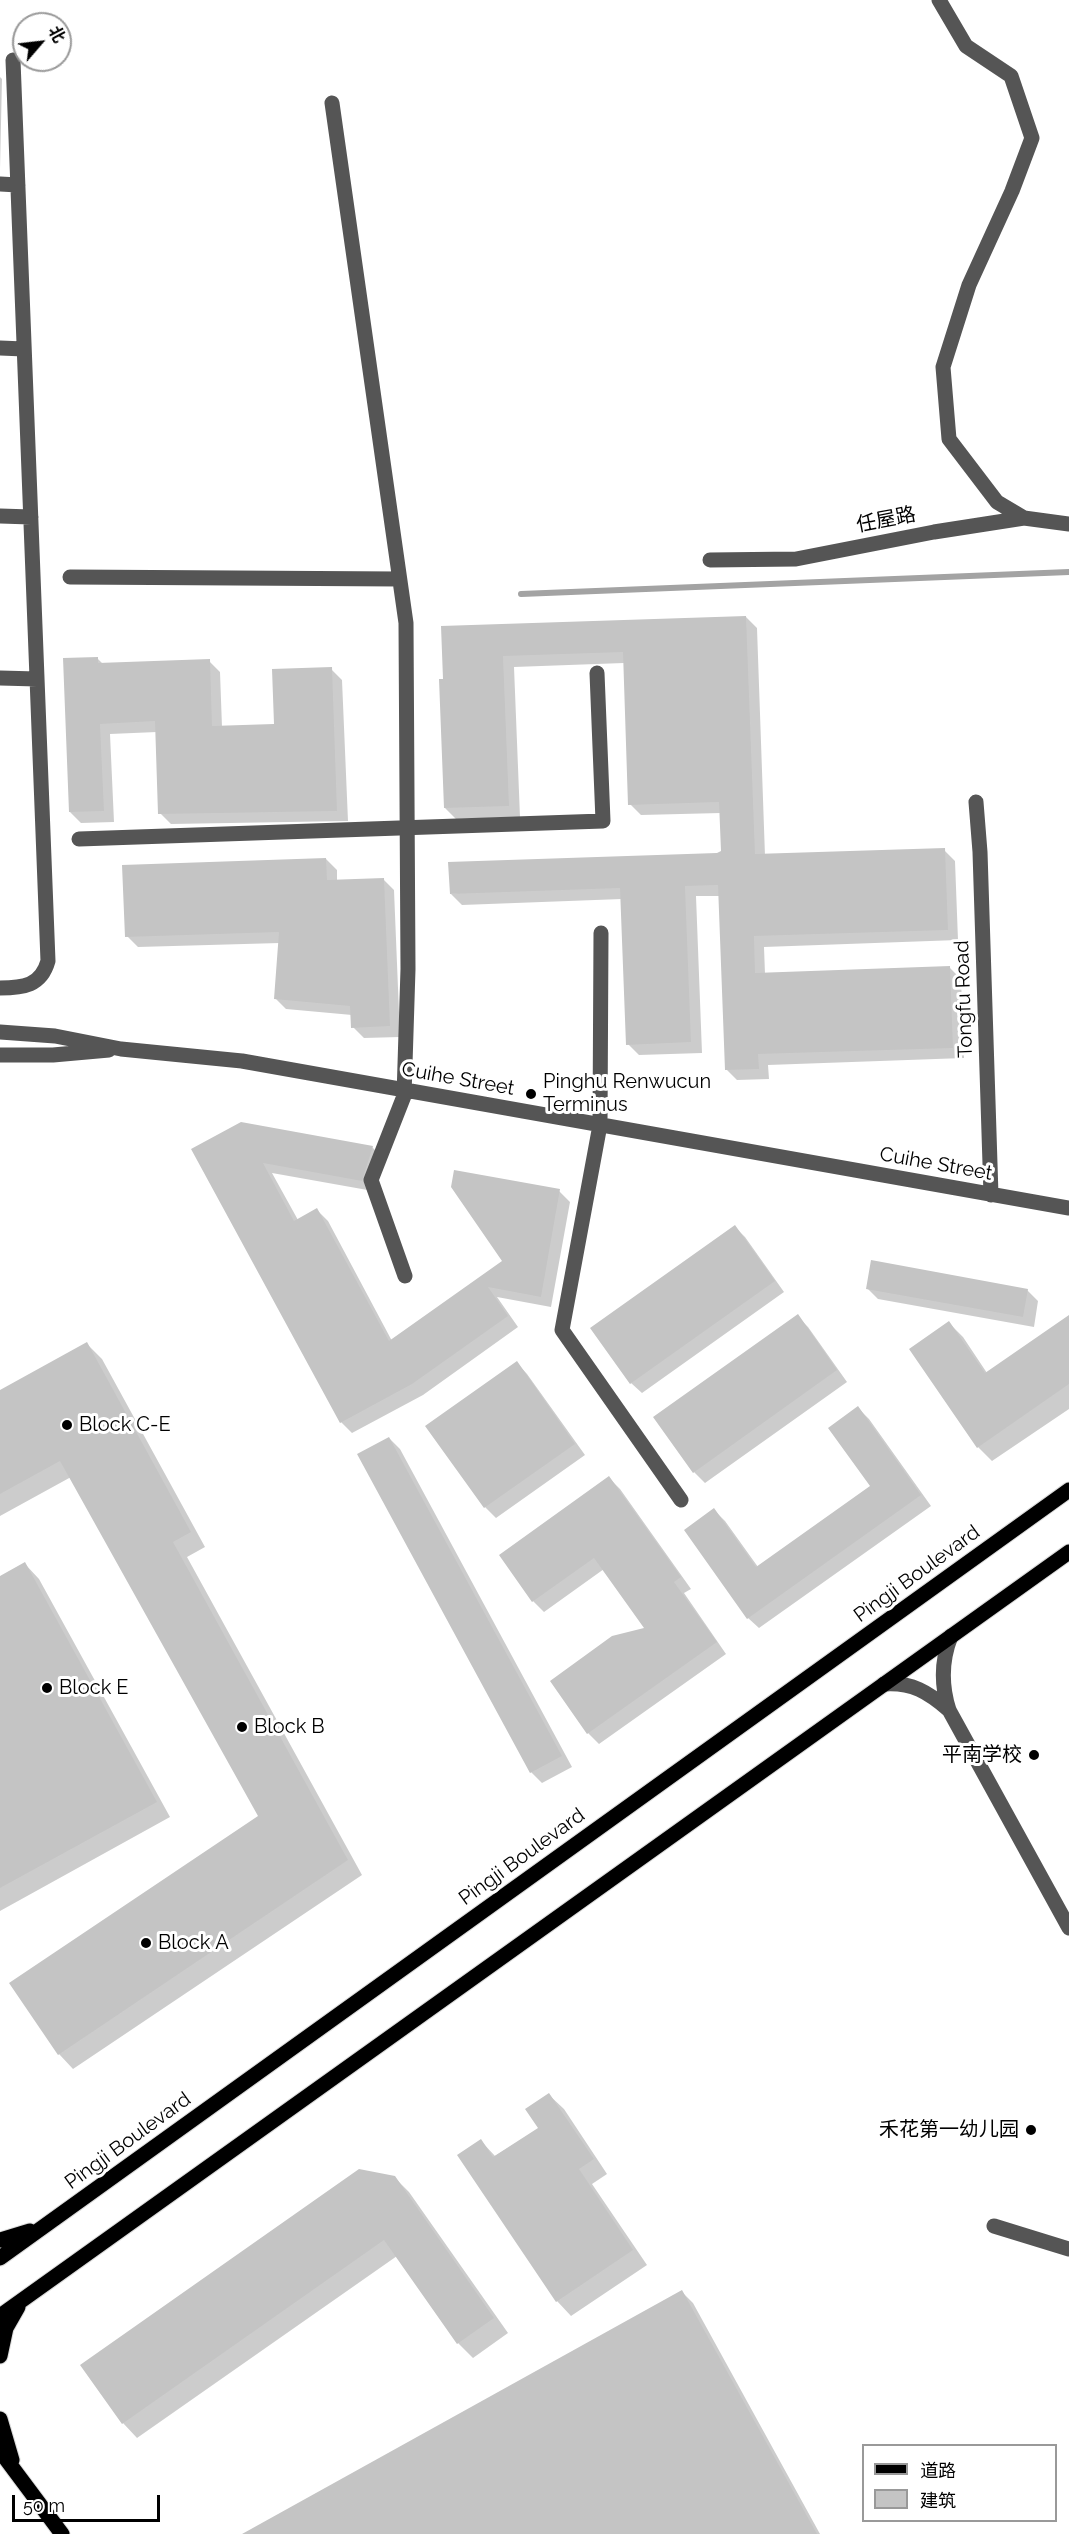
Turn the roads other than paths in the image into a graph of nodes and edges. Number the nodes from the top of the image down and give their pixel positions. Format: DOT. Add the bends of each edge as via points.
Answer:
graph roads {
  1 [pos="939,0"];
  2 [pos="13,72"];
  3 [pos="332,104"];
  4 [pos="0,184"];
  5 [pos="18,185"];
  6 [pos="0,348"];
  7 [pos="24,349"];
  8 [pos="0,516"];
  9 [pos="31,517"];
  10 [pos="1024,518"];
  11 [pos="1069,525"];
  12 [pos="710,560"];
  13 [pos="70,577"];
  14 [pos="399,579"];
  15 [pos="597,674"];
  16 [pos="0,678"];
  17 [pos="37,678"];
  18 [pos="976,802"];
  19 [pos="408,828"];
  20 [pos="79,839"];
  21 [pos="601,933"];
  22 [pos="0,988"];
  23 [pos="0,1032"];
  24 [pos="121,1049"];
  25 [pos="0,1055"];
  26 [pos="404,1090"];
  27 [pos="600,1125"];
  28 [pos="991,1195"];
  29 [pos="1069,1208"];
  30 [pos="405,1276"];
  31 [pos="1069,1490"];
  32 [pos="681,1500"];
  33 [pos="1069,1552"];
  34 [pos="951,1636"];
  35 [pos="884,1684"];
  36 [pos="949,1710"];
  37 [pos="1069,1928"];
  38 [pos="54,2219"];
  39 [pos="994,2226"];
  40 [pos="0,2240"];
  41 [pos="1069,2249"];
  42 [pos="0,2258"];
  43 [pos="25,2298"];
  44 [pos="0,2316"];
  45 [pos="0,2356"];
  46 [pos="0,2419"];
  47 [pos="0,2451"];
  48 [pos="21,2478"];
  49 [pos="62,2534"];
  1 -- 10 [label="street" via="966,46 1011,76 1032,138 969,285 943,367 949,439 997,502"];
  2 -- 5 [label="street"];
  3 -- 14 [label="street"];
  4 -- 5 [label="street"];
  5 -- 7 [label="street"];
  6 -- 7 [label="street"];
  7 -- 9 [label="street"];
  8 -- 9 [label="street"];
  9 -- 17 [label="street"];
  10 -- 11 [label="street, 任屋路"];
  10 -- 12 [label="street, 任屋路" via="796,559"];
  13 -- 14 [label="street"];
  14 -- 19 [label="street" via="406,623"];
  15 -- 19 [label="street" via="603,821"];
  16 -- 17 [label="street"];
  17 -- 22 [label="street" via="48,961 41,977 34,982 18,988"];
  18 -- 28 [label="street, Tongfu Road"];
  19 -- 20 [label="street"];
  19 -- 26 [label="street"];
  21 -- 27 [label="street"];
  23 -- 24 [label="street" via="55,1035"];
  24 -- 25 [label="street"];
  24 -- 26 [label="street, Cuihe Street" via="242,1061"];
  26 -- 27 [label="street, Cuihe Street"];
  26 -- 30 [label="street" via="371,1180"];
  27 -- 28 [label="street, Cuihe Street"];
  27 -- 32 [label="street" via="562,1330"];
  28 -- 29 [label="street, Cuihe Street"];
  31 -- 38 [label="main road, Pingji Boulevard"];
  33 -- 34 [label="main road"];
  34 -- 35 [label="main road"];
  34 -- 36 [label="street" via="943,1662 944,1696"];
  35 -- 36 [label="street" via="912,1685"];
  35 -- 43 [label="main road"];
  36 -- 37 [label="street"];
  38 -- 40 [label="main road"];
  38 -- 42 [label="main road, Pingji Boulevard"];
  39 -- 41 [label="street"];
  43 -- 44 [label="main road"];
  43 -- 45 [label="main road" via="6,2328"];
  46 -- 48 [label="main road"];
  47 -- 48 [label="main road"];
  48 -- 49 [label="main road"];
}
